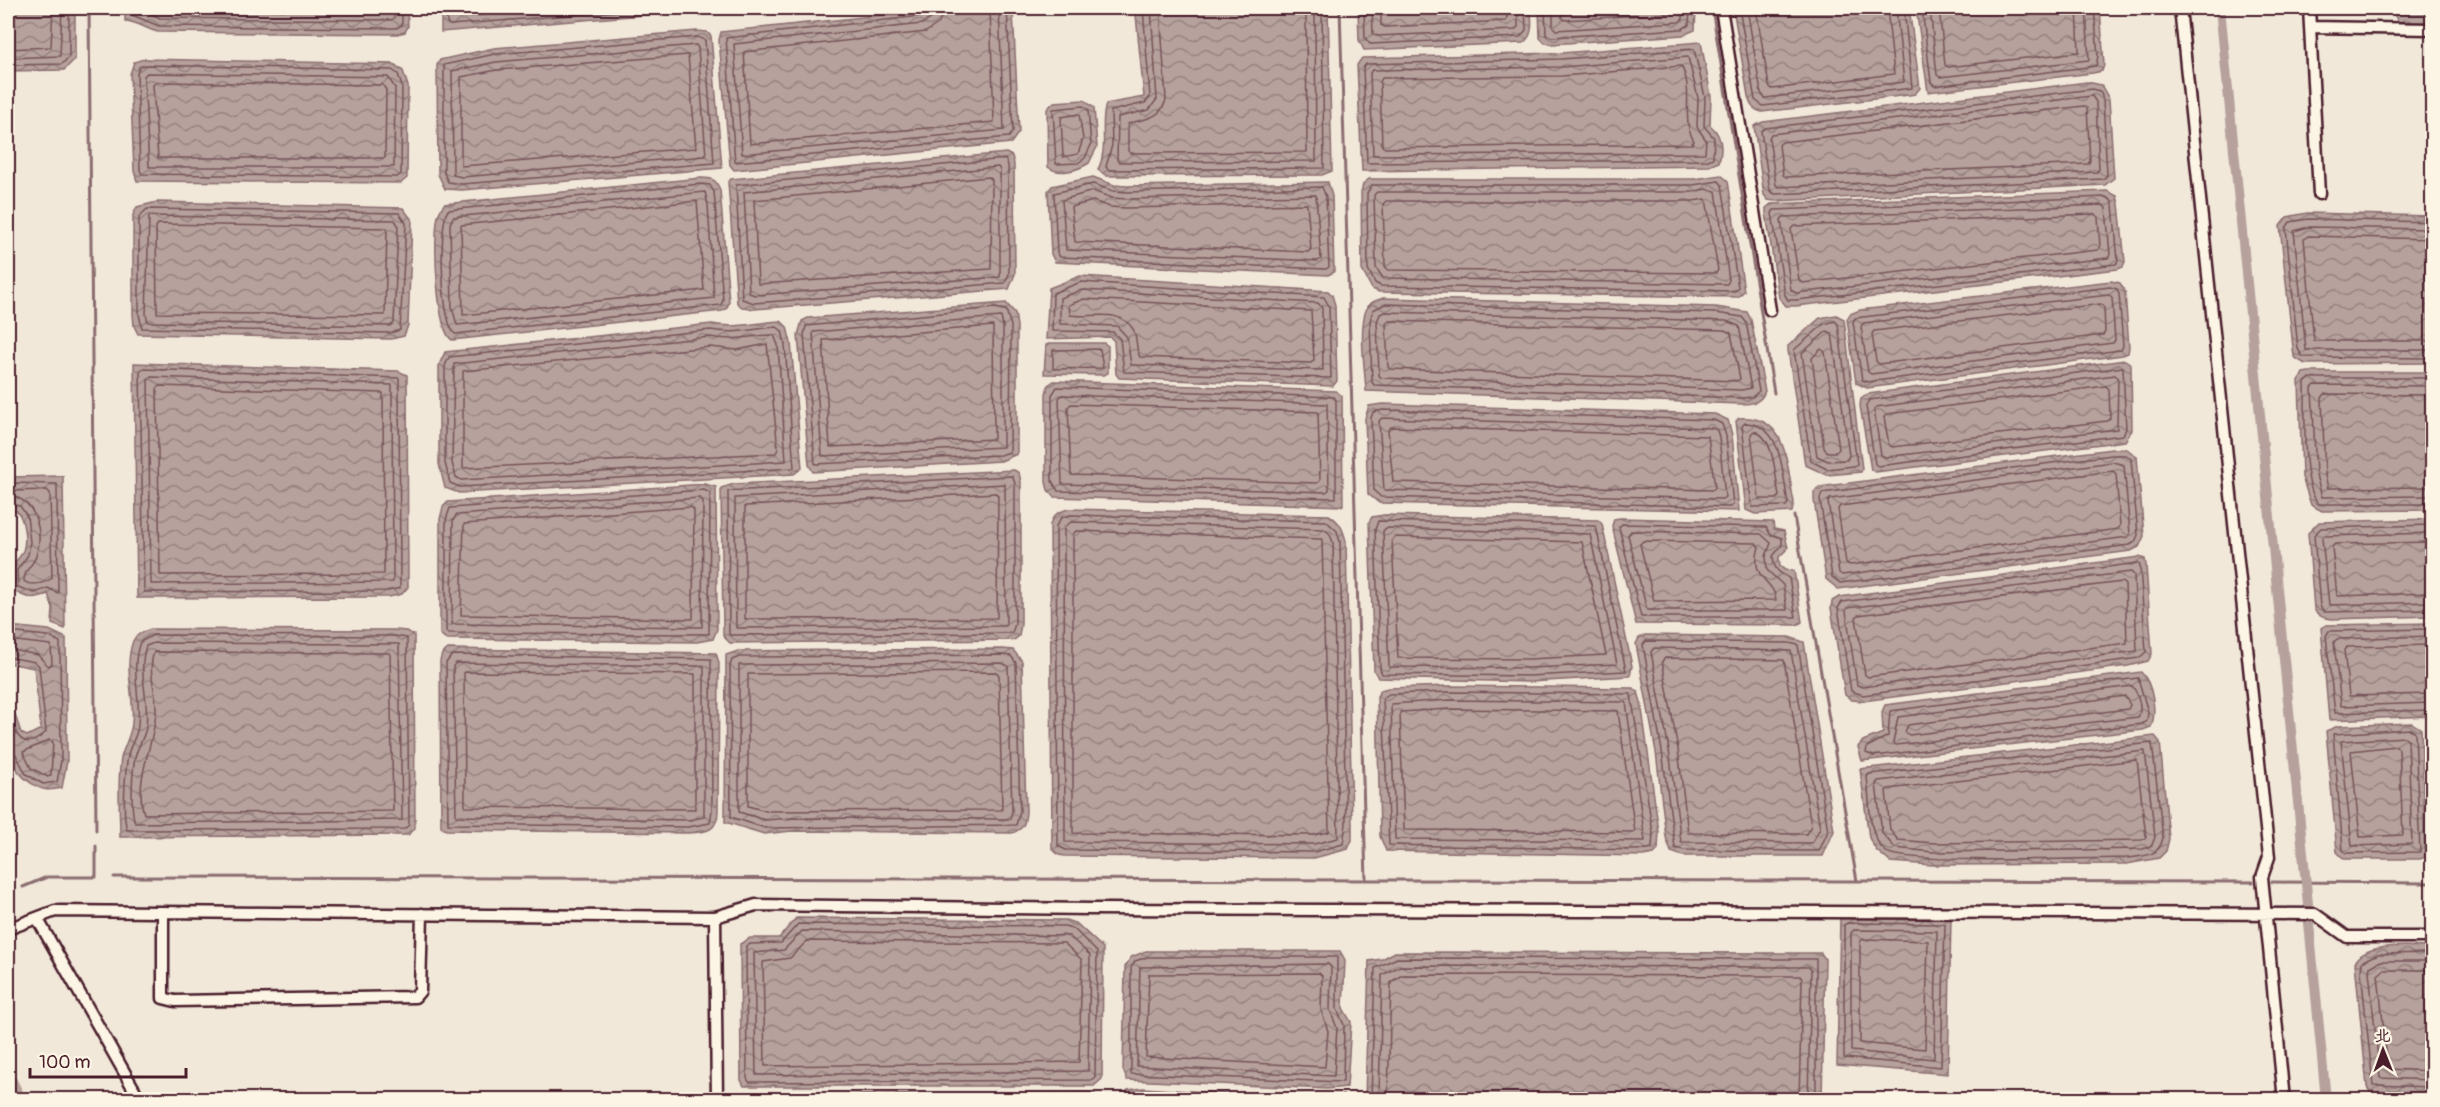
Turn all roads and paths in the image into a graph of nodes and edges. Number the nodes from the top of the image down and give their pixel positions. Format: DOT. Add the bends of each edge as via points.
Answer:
graph roads {
  1 [pos="1721,8"];
  2 [pos="2180,8"];
  3 [pos="2309,8"];
  4 [pos="2310,27"];
  5 [pos="2433,29"];
  6 [pos="2319,195"];
  7 [pos="1770,310"];
  8 [pos="163,912"];
  9 [pos="422,914"];
  10 [pos="2265,914"];
  11 [pos="715,917"];
  12 [pos="37,918"];
  13 [pos="8,929"];
  14 [pos="2433,937"];
  15 [pos="140,1100"];
  16 [pos="717,1100"];
  17 [pos="2284,1100"];
  1 -- 7 [label="street"];
  2 -- 10 [label="street" via="2269,857 2262,877"];
  3 -- 4 [label="street"];
  4 -- 5 [label="street"];
  4 -- 6 [label="street"];
  8 -- 9 [label="street"];
  8 -- 9 [label="street" via="163,992 164,998 175,1001 415,997 420,991"];
  8 -- 12 [label="street" via="55,911"];
  9 -- 11 [label="street"];
  10 -- 11 [label="street" via="756,905"];
  10 -- 14 [label="street" via="2315,914 2347,937"];
  10 -- 17 [label="street"];
  11 -- 16 [label="street"];
  12 -- 13 [label="street"];
  12 -- 15 [label="street"];
}
